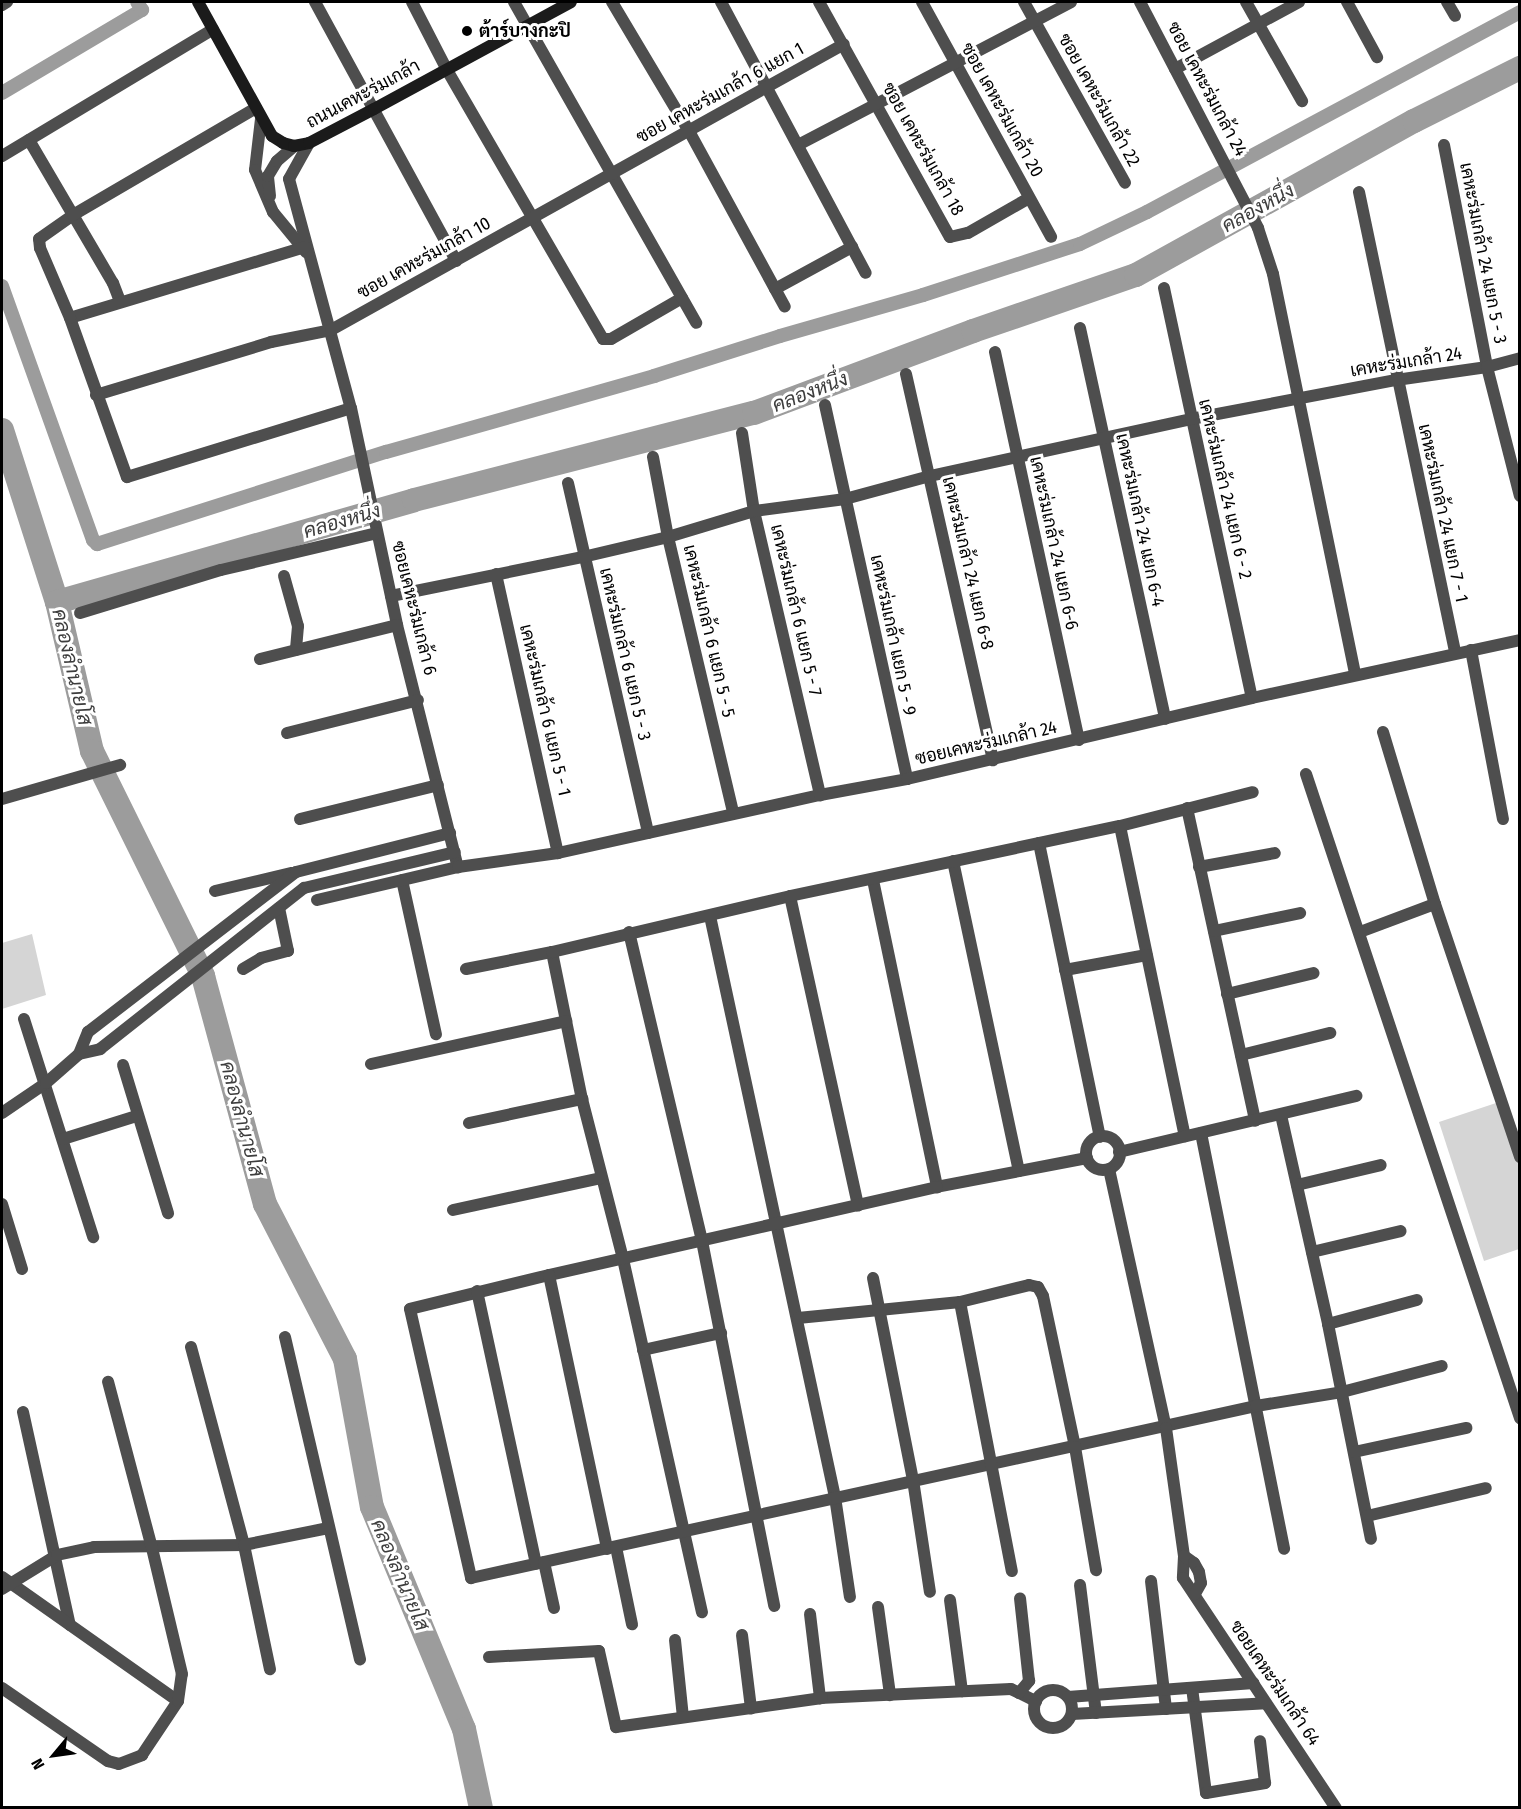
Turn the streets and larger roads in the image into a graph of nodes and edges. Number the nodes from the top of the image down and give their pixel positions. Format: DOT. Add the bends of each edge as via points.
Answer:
graph roads {
  1 [pos="7,2"];
  2 [pos="198,2"];
  3 [pos="315,2"];
  4 [pos="412,2"];
  5 [pos="514,2"];
  6 [pos="571,2"];
  7 [pos="612,2"];
  8 [pos="721,2"];
  9 [pos="819,2"];
  10 [pos="922,2"];
  11 [pos="1024,2"];
  12 [pos="1071,2"];
  13 [pos="1140,2"];
  14 [pos="1246,2"];
  15 [pos="1299,2"];
  16 [pos="1347,2"];
  17 [pos="1447,2"];
  18 [pos="2,5"];
  19 [pos="1455,16"];
  20 [pos="1035,20"];
  21 [pos="1258,23"];
  22 [pos="526,26"];
  23 [pos="213,29"];
  24 [pos="844,44"];
  25 [pos="1377,57"];
  26 [pos="956,63"];
  27 [pos="447,69"];
  28 [pos="1175,69"];
  29 [pos="767,87"];
  30 [pos="1302,101"];
  31 [pos="878,105"];
  32 [pos="374,109"];
  33 [pos="259,114"];
  34 [pos="689,131"];
  35 [pos="29,140"];
  36 [pos="309,142"];
  37 [pos="798,145"];
  38 [pos="1444,145"];
  39 [pos="294,146"];
  40 [pos="2,156"];
  41 [pos="613,174"];
  42 [pos="1125,183"];
  43 [pos="1359,192"];
  44 [pos="1029,198"];
  45 [pos="273,212"];
  46 [pos="73,215"];
  47 [pos="534,216"];
  48 [pos="1051,237"];
  49 [pos="852,247"];
  50 [pos="305,249"];
  51 [pos="456,261"];
  52 [pos="866,273"];
  53 [pos="1164,288"];
  54 [pos="775,289"];
  55 [pos="682,298"];
  56 [pos="120,301"];
  57 [pos="785,307"];
  58 [pos="70,318"];
  59 [pos="696,323"];
  60 [pos="1080,328"];
  61 [pos="331,330"];
  62 [pos="995,352"];
  63 [pos="1520,358"];
  64 [pos="1487,367"];
  65 [pos="906,374"];
  66 [pos="1396,380"];
  67 [pos="96,395"];
  68 [pos="1298,399"];
  69 [pos="825,405"];
  70 [pos="351,408"];
  71 [pos="1191,418"];
  72 [pos="742,434"];
  73 [pos="1103,438"];
  74 [pos="1514,452"];
  75 [pos="653,457"];
  76 [pos="1017,459"];
  77 [pos="930,477"];
  78 [pos="568,483"];
  79 [pos="1520,496"];
  80 [pos="845,499"];
  81 [pos="754,511"];
  82 [pos="376,528"];
  83 [pos="668,537"];
  84 [pos="584,557"];
  85 [pos="496,574"];
  86 [pos="284,576"];
  87 [pos="391,596"];
  88 [pos="80,613"];
  89 [pos="397,625"];
  90 [pos="1520,640"];
  91 [pos="296,650"];
  92 [pos="1471,650"];
  93 [pos="1455,653"];
  94 [pos="260,658"];
  95 [pos="1355,675"];
  96 [pos="1252,698"];
  97 [pos="418,700"];
  98 [pos="1165,719"];
  99 [pos="1383,732"];
  100 [pos="287,733"];
  101 [pos="1079,740"];
  102 [pos="993,760"];
  103 [pos="120,765"];
  104 [pos="1306,774"];
  105 [pos="907,779"];
  106 [pos="438,785"];
  107 [pos="1253,792"];
  108 [pos="820,795"];
  109 [pos="2,799"];
  110 [pos="1187,808"];
  111 [pos="733,813"];
  112 [pos="300,819"];
  113 [pos="1503,819"];
  114 [pos="1120,826"];
  115 [pos="450,833"];
  116 [pos="648,833"];
  117 [pos="1039,843"];
  118 [pos="454,852"];
  119 [pos="558,853"];
  120 [pos="1275,853"];
  121 [pos="953,861"];
  122 [pos="458,867"];
  123 [pos="1199,867"];
  124 [pos="296,872"];
  125 [pos="402,880"];
  126 [pos="873,880"];
  127 [pos="279,884"];
  128 [pos="215,891"];
  129 [pos="790,896"];
  130 [pos="291,898"];
  131 [pos="317,900"];
  132 [pos="1435,904"];
  133 [pos="279,908"];
  134 [pos="1300,913"];
  135 [pos="711,916"];
  136 [pos="1214,931"];
  137 [pos="629,932"];
  138 [pos="1360,932"];
  139 [pos="552,952"];
  140 [pos="1147,955"];
  141 [pos="243,969"];
  142 [pos="465,969"];
  143 [pos="1065,970"];
  144 [pos="1314,973"];
  145 [pos="1227,994"];
  146 [pos="24,1019"];
  147 [pos="566,1021"];
  148 [pos="1330,1033"];
  149 [pos="436,1034"];
  150 [pos="79,1054"];
  151 [pos="1241,1055"];
  152 [pos="371,1064"];
  153 [pos="123,1065"];
  154 [pos="46,1083"];
  155 [pos="1356,1096"];
  156 [pos="582,1099"];
  157 [pos="2,1113"];
  158 [pos="1281,1115"];
  159 [pos="137,1116"];
  160 [pos="1255,1121"];
  161 [pos="469,1123"];
  162 [pos="1201,1133"];
  163 [pos="1185,1136"];
  164 [pos="1100,1137"];
  165 [pos="63,1139"];
  166 [pos="1119,1152"];
  167 [pos="1520,1157"];
  168 [pos="1087,1158"];
  169 [pos="1381,1165"];
  170 [pos="1109,1169"];
  171 [pos="1019,1171"];
  172 [pos="601,1178"];
  173 [pos="1297,1185"];
  174 [pos="937,1187"];
  175 [pos="2,1204"];
  176 [pos="858,1206"];
  177 [pos="453,1210"];
  178 [pos="168,1213"];
  179 [pos="778,1224"];
  180 [pos="1401,1231"];
  181 [pos="93,1238"];
  182 [pos="702,1241"];
  183 [pos="1312,1252"];
  184 [pos="623,1259"];
  185 [pos="22,1269"];
  186 [pos="549,1275"];
  187 [pos="873,1278"];
  188 [pos="477,1291"];
  189 [pos="1417,1300"];
  190 [pos="960,1302"];
  191 [pos="879,1310"];
  192 [pos="798,1318"];
  193 [pos="1328,1324"];
  194 [pos="721,1333"];
  195 [pos="285,1337"];
  196 [pos="191,1347"];
  197 [pos="643,1350"];
  198 [pos="1443,1366"];
  199 [pos="108,1382"];
  200 [pos="1342,1392"];
  201 [pos="1256,1406"];
  202 [pos="23,1412"];
  203 [pos="1520,1418"];
  204 [pos="1166,1428"];
  205 [pos="1466,1428"];
  206 [pos="1075,1447"];
  207 [pos="1354,1452"];
  208 [pos="993,1463"];
  209 [pos="913,1480"];
  210 [pos="1486,1488"];
  211 [pos="835,1497"];
  212 [pos="757,1515"];
  213 [pos="1367,1516"];
  214 [pos="328,1528"];
  215 [pos="684,1532"];
  216 [pos="1371,1539"];
  217 [pos="244,1545"];
  218 [pos="152,1548"];
  219 [pos="612,1548"];
  220 [pos="1284,1549"];
  221 [pos="57,1555"];
  222 [pos="1184,1556"];
  223 [pos="540,1563"];
  224 [pos="1096,1570"];
  225 [pos="1012,1571"];
  226 [pos="1151,1581"];
  227 [pos="4,1583"];
  228 [pos="1080,1585"];
  229 [pos="930,1592"];
  230 [pos="1195,1594"];
  231 [pos="850,1597"];
  232 [pos="1020,1598"];
  233 [pos="950,1600"];
  234 [pos="774,1606"];
  235 [pos="878,1607"];
  236 [pos="554,1608"];
  237 [pos="702,1612"];
  238 [pos="810,1614"];
  239 [pos="70,1624"];
  240 [pos="632,1624"];
  241 [pos="742,1635"];
  242 [pos="675,1640"];
  243 [pos="489,1658"];
  244 [pos="360,1659"];
  245 [pos="270,1669"];
  246 [pos="1253,1683"];
  247 [pos="2,1688"];
  248 [pos="1192,1688"];
  249 [pos="1163,1690"];
  250 [pos="962,1691"];
  251 [pos="1019,1693"];
  252 [pos="890,1695"];
  253 [pos="1094,1695"];
  254 [pos="1068,1697"];
  255 [pos="822,1698"];
  256 [pos="178,1701"];
  257 [pos="1036,1701"];
  258 [pos="1266,1703"];
  259 [pos="1195,1707"];
  260 [pos="751,1708"];
  261 [pos="1166,1709"];
  262 [pos="1096,1713"];
  263 [pos="1072,1714"];
  264 [pos="683,1717"];
  265 [pos="1260,1741"];
  266 [pos="1336,1808"];
  1 -- 18 [label="street"];
  2 -- 23 [label="street, ถนนเคหะร่มเกล้า"];
  3 -- 32 [label="street"];
  4 -- 27 [label="street"];
  5 -- 22 [label="street"];
  6 -- 22 [label="street, ถนนเคหะร่มเกล้า"];
  7 -- 34 [label="street"];
  8 -- 29 [label="street"];
  9 -- 24 [label="street, ซอย เคหะร่มเกล้า 18"];
  10 -- 26 [label="street, ซอย เคหะร่มเกล้า 20"];
  11 -- 20 [label="street, ซอย เคหะร่มเกล้า 22"];
  12 -- 20 [label="street"];
  13 -- 28 [label="street, ซอย เคหะร่มเกล้า 24"];
  14 -- 21 [label="street"];
  15 -- 21 [label="street"];
  16 -- 25 [label="street"];
  17 -- 19 [label="street"];
  20 -- 26 [label="street"];
  20 -- 42 [label="street, ซอย เคหะร่มเกล้า 22"];
  21 -- 28 [label="street"];
  21 -- 30 [label="street"];
  22 -- 27 [label="street, ถนนเคหะร่มเกล้า"];
  22 -- 41 [label="street"];
  23 -- 33 [label="street, ถนนเคหะร่มเกล้า"];
  23 -- 35 [label="street"];
  24 -- 29 [label="street, ซอย เคหะร่มเกล้า 6 แยก 1"];
  24 -- 31 [label="street, ซอย เคหะร่มเกล้า 18"];
  26 -- 31 [label="street"];
  26 -- 44 [label="street, ซอย เคหะร่มเกล้า 20"];
  27 -- 32 [label="street, ถนนเคหะร่มเกล้า"];
  27 -- 47 [label="street"];
  28 -- 68 [label="street, ซอย เคหะร่มเกล้า 24" via="1258,228 1273,274"];
  29 -- 34 [label="street, ซอย เคหะร่มเกล้า 6 แยก 1"];
  29 -- 37 [label="street"];
  31 -- 37 [label="street"];
  31 -- 44 [label="street, ซอย เคหะร่มเกล้า 18" via="950,237 968,234"];
  32 -- 36 [label="street, ถนนเคหะร่มเกล้า"];
  32 -- 51 [label="street"];
  33 -- 39 [label="street, ถนนเคหะร่มเกล้า" via="272,136"];
  33 -- 45 [label="street, ซอยเคหะร่มเกล้า 6" via="255,170"];
  33 -- 46 [label="street"];
  34 -- 41 [label="street, ซอย เคหะร่มเกล้า 6 แยก 1"];
  34 -- 54 [label="street"];
  35 -- 40 [label="street"];
  35 -- 46 [label="street"];
  36 -- 39 [label="street, ถนนเคหะร่มเกล้า"];
  36 -- 50 [label="street, ซอยเคหะร่มเกล้า 6" via="289,179"];
  37 -- 49 [label="street"];
  38 -- 64 [label="street, เคหะร่มเกล้า 24 แยก 5 - 3"];
  39 -- 45 [label="street" via="277,161 268,176"];
  41 -- 47 [label="street, ซอย เคหะร่มเกล้า 10"];
  41 -- 55 [label="street"];
  43 -- 66 [label="street, เคหะร่มเกล้า 24 แยก 7 - 1"];
  44 -- 48 [label="street, ซอย เคหะร่มเกล้า 20"];
  45 -- 50 [label="street, ซอยเคหะร่มเกล้า 6"];
  46 -- 56 [label="street"];
  46 -- 58 [label="street" via="39,242"];
  47 -- 51 [label="street, ซอย เคหะร่มเกล้า 10"];
  47 -- 55 [label="street" via="604,339 611,339"];
  49 -- 52 [label="street"];
  49 -- 54 [label="street"];
  50 -- 56 [label="street"];
  50 -- 61 [label="street, ซอยเคหะร่มเกล้า 6"];
  51 -- 61 [label="street, ซอย เคหะร่มเกล้า 10"];
  53 -- 71 [label="street, เคหะร่มเกล้า 24 แยก 6 - 2"];
  54 -- 57 [label="street"];
  55 -- 59 [label="street"];
  56 -- 58 [label="street"];
  58 -- 67 [label="street"];
  60 -- 73 [label="street, เคหะร่มเกล้า 24 แยก 6-4"];
  61 -- 67 [label="street, ซอย เคหะร่มเกล้า 10" via="271,342"];
  61 -- 70 [label="street, ซอยเคหะร่มเกล้า 6"];
  62 -- 76 [label="street, เคหะร่มเกล้า 24 แยก 6-6"];
  63 -- 64 [label="street, เคหะร่มเกล้า 24"];
  64 -- 66 [label="street, เคหะร่มเกล้า 24"];
  64 -- 74 [label="street, เคหะร่มเกล้า 24 แยก 5 - 3"];
  65 -- 77 [label="street, เคหะร่มเกล้า 24 แยก 6-8"];
  66 -- 68 [label="street, เคหะร่มเกล้า 24"];
  66 -- 93 [label="street, เคหะร่มเกล้า 24 แยก 7 - 1"];
  67 -- 70 [label="street" via="127,477"];
  68 -- 71 [label="street, เคหะร่มเกล้า 24"];
  68 -- 95 [label="street, ซอย เคหะร่มเกล้า 24"];
  69 -- 80 [label="street, เคหะร่มเกล้า แยก 5 - 9"];
  70 -- 82 [label="street, ซอยเคหะร่มเกล้า 6"];
  71 -- 73 [label="street, เคหะร่มเกล้า 24"];
  71 -- 96 [label="street, เคหะร่มเกล้า 24 แยก 6 - 2"];
  72 -- 81 [label="street, เคหะร่มเกล้า 6 แยก 5 - 7"];
  73 -- 76 [label="street, เคหะร่มเกล้า 24"];
  73 -- 98 [label="street, เคหะร่มเกล้า 24 แยก 6-4"];
  74 -- 79 [label="street, เคหะร่มเกล้า 24 แยก 5 - 3"];
  75 -- 83 [label="street, เคหะร่มเกล้า 6 แยก 5 - 5"];
  76 -- 77 [label="street, เคหะร่มเกล้า 24"];
  76 -- 101 [label="street, เคหะร่มเกล้า 24 แยก 6-6"];
  77 -- 80 [label="street, เคหะร่มเกล้า 24"];
  77 -- 102 [label="street, เคหะร่มเกล้า 24 แยก 6-8"];
  78 -- 84 [label="street, เคหะร่มเกล้า 6 แยก 5 - 3"];
  80 -- 81 [label="street, เคหะร่มเกล้า 24"];
  80 -- 105 [label="street, เคหะร่มเกล้า แยก 5 - 9"];
  81 -- 83 [label="street, เคหะร่มเกล้า 24"];
  81 -- 108 [label="street, เคหะร่มเกล้า 6 แยก 5 - 7"];
  82 -- 87 [label="street, ซอยเคหะร่มเกล้า 6"];
  82 -- 88 [label="street"];
  83 -- 84 [label="street, เคหะร่มเกล้า 24"];
  83 -- 111 [label="street, เคหะร่มเกล้า 6 แยก 5 - 5"];
  84 -- 85 [label="street, เคหะร่มเกล้า 24"];
  84 -- 116 [label="street, เคหะร่มเกล้า 6 แยก 5 - 3"];
  85 -- 87 [label="street, เคหะร่มเกล้า 24"];
  85 -- 119 [label="street, เคหะร่มเกล้า 6 แยก 5 - 1"];
  86 -- 91 [label="street" via="298,626"];
  87 -- 89 [label="street, ซอยเคหะร่มเกล้า 6"];
  89 -- 91 [label="street"];
  89 -- 97 [label="street, ซอยเคหะร่มเกล้า 6"];
  90 -- 92 [label="street, ซอยเคหะร่มเกล้า 24"];
  91 -- 94 [label="street"];
  92 -- 93 [label="street, ซอยเคหะร่มเกล้า 24"];
  92 -- 113 [label="street"];
  93 -- 95 [label="street, ซอยเคหะร่มเกล้า 24"];
  95 -- 96 [label="street, ซอยเคหะร่มเกล้า 24"];
  96 -- 98 [label="street, ซอยเคหะร่มเกล้า 24"];
  97 -- 100 [label="street"];
  97 -- 106 [label="street, ซอยเคหะร่มเกล้า 6"];
  98 -- 101 [label="street, ซอยเคหะร่มเกล้า 24"];
  99 -- 132 [label="street"];
  101 -- 102 [label="street, ซอยเคหะร่มเกล้า 24"];
  102 -- 105 [label="street, ซอยเคหะร่มเกล้า 24"];
  103 -- 109 [label="street"];
  104 -- 138 [label="street"];
  105 -- 108 [label="street, ซอยเคหะร่มเกล้า 24"];
  106 -- 112 [label="street"];
  106 -- 115 [label="street, ซอยเคหะร่มเกล้า 6"];
  107 -- 110 [label="street"];
  108 -- 111 [label="street, ซอยเคหะร่มเกล้า 24"];
  110 -- 114 [label="street"];
  110 -- 123 [label="street"];
  111 -- 116 [label="street, ซอยเคหะร่มเกล้า 24"];
  114 -- 117 [label="street"];
  114 -- 140 [label="street"];
  115 -- 118 [label="street, ซอยเคหะร่มเกล้า 6"];
  115 -- 124 [label="street"];
  116 -- 119 [label="street, ซอยเคหะร่มเกล้า 24"];
  117 -- 121 [label="street"];
  117 -- 143 [label="street"];
  118 -- 122 [label="street, ซอยเคหะร่มเกล้า 6"];
  118 -- 130 [label="street" via="304,888"];
  119 -- 122 [label="street, ซอยเคหะร่มเกล้า 24"];
  120 -- 123 [label="street"];
  121 -- 126 [label="street"];
  121 -- 171 [label="street"];
  122 -- 125 [label="street, ซอยเคหะร่มเกล้า 24"];
  123 -- 136 [label="street"];
  124 -- 127 [label="street"];
  124 -- 128 [label="street"];
  125 -- 131 [label="street, ซอยเคหะร่มเกล้า 24"];
  125 -- 149 [label="street"];
  126 -- 129 [label="street"];
  126 -- 174 [label="street"];
  127 -- 130 [label="street"];
  127 -- 150 [label="street" via="88,1032"];
  129 -- 135 [label="street"];
  129 -- 176 [label="street"];
  130 -- 133 [label="street"];
  132 -- 138 [label="street"];
  132 -- 167 [label="street"];
  133 -- 141 [label="street" via="288,951 261,958"];
  133 -- 150 [label="street" via="100,1049"];
  134 -- 136 [label="street"];
  135 -- 137 [label="street"];
  135 -- 179 [label="street"];
  136 -- 145 [label="street"];
  137 -- 139 [label="street"];
  137 -- 182 [label="street"];
  138 -- 203 [label="street"];
  139 -- 142 [label="street"];
  139 -- 147 [label="street"];
  140 -- 143 [label="street"];
  140 -- 163 [label="street"];
  143 -- 164 [label="street"];
  144 -- 145 [label="street"];
  145 -- 151 [label="street"];
  146 -- 154 [label="street"];
  147 -- 152 [label="street"];
  147 -- 156 [label="street"];
  148 -- 151 [label="street"];
  150 -- 154 [label="street"];
  151 -- 160 [label="street"];
  153 -- 159 [label="street"];
  154 -- 157 [label="street"];
  154 -- 165 [label="street"];
  155 -- 158 [label="street"];
  156 -- 161 [label="street"];
  156 -- 172 [label="street"];
  158 -- 160 [label="street"];
  158 -- 173 [label="street"];
  159 -- 165 [label="street"];
  159 -- 178 [label="street"];
  160 -- 162 [label="street"];
  162 -- 163 [label="street"];
  162 -- 201 [label="street"];
  163 -- 166 [label="street"];
  164 -- 166 [label="street" via="1113,1140"];
  164 -- 168 [label="street" via="1089,1144"];
  165 -- 181 [label="street"];
  166 -- 170 [label="street" via="1119,1159"];
  168 -- 170 [label="street" via="1096,1168"];
  168 -- 171 [label="street"];
  169 -- 173 [label="street"];
  170 -- 204 [label="street"];
  171 -- 174 [label="street"];
  172 -- 177 [label="street"];
  172 -- 184 [label="street"];
  173 -- 183 [label="street"];
  174 -- 176 [label="street"];
  175 -- 185 [label="street"];
  176 -- 179 [label="street"];
  179 -- 182 [label="street"];
  179 -- 192 [label="street"];
  180 -- 183 [label="street"];
  182 -- 184 [label="street"];
  182 -- 194 [label="street"];
  183 -- 193 [label="street"];
  184 -- 186 [label="street"];
  184 -- 197 [label="street"];
  186 -- 188 [label="street"];
  186 -- 219 [label="street"];
  187 -- 191 [label="street"];
  188 -- 223 [label="street"];
  188 -- 223 [label="street" via="409,1311 470,1576"];
  189 -- 193 [label="street"];
  190 -- 191 [label="street"];
  190 -- 206 [label="street" via="1029,1285 1038,1287"];
  190 -- 208 [label="street"];
  191 -- 192 [label="street"];
  191 -- 209 [label="street"];
  192 -- 211 [label="street"];
  193 -- 200 [label="street"];
  194 -- 197 [label="street"];
  194 -- 212 [label="street"];
  195 -- 214 [label="street"];
  196 -- 217 [label="street"];
  197 -- 215 [label="street"];
  198 -- 200 [label="street"];
  199 -- 218 [label="street"];
  200 -- 201 [label="street"];
  200 -- 207 [label="street"];
  201 -- 204 [label="street"];
  201 -- 220 [label="street"];
  202 -- 221 [label="street"];
  204 -- 206 [label="street"];
  204 -- 222 [label="street"];
  205 -- 207 [label="street"];
  206 -- 208 [label="street"];
  206 -- 224 [label="street"];
  207 -- 213 [label="street"];
  208 -- 209 [label="street"];
  208 -- 225 [label="street"];
  209 -- 211 [label="street"];
  209 -- 229 [label="street"];
  210 -- 213 [label="street"];
  211 -- 212 [label="street"];
  211 -- 231 [label="street"];
  212 -- 215 [label="street"];
  212 -- 234 [label="street"];
  213 -- 216 [label="street"];
  214 -- 217 [label="street"];
  214 -- 244 [label="street"];
  215 -- 219 [label="street"];
  215 -- 237 [label="street"];
  217 -- 218 [label="street"];
  217 -- 245 [label="street"];
  218 -- 221 [label="street" via="113,1545"];
  218 -- 256 [label="street" via="182,1674"];
  219 -- 223 [label="street"];
  219 -- 240 [label="street"];
  221 -- 227 [label="street"];
  221 -- 239 [label="street"];
  222 -- 230 [label="street, ซอยเคหะร่มเกล้า 64" via="1183,1578"];
  222 -- 230 [label="street" via="1199,1572 1201,1582"];
  223 -- 236 [label="street"];
  226 -- 249 [label="street"];
  227 -- 239 [label="street"];
  228 -- 253 [label="street"];
  230 -- 246 [label="street, ซอยเคหะร่มเกล้า 64"];
  232 -- 251 [label="street" via="1029,1681"];
  233 -- 250 [label="street"];
  235 -- 252 [label="street"];
  238 -- 255 [label="street"];
  239 -- 256 [label="street"];
  241 -- 260 [label="street"];
  242 -- 264 [label="street"];
  243 -- 264 [label="street" via="599,1651 616,1727"];
  246 -- 248 [label="street"];
  246 -- 258 [label="street, ซอยเคหะร่มเกล้า 64"];
  247 -- 256 [label="street" via="108,1761 119,1764 142,1755"];
  248 -- 249 [label="street"];
  248 -- 259 [label="street"];
  249 -- 253 [label="street"];
  249 -- 261 [label="street"];
  250 -- 251 [label="street" via="1011,1689"];
  250 -- 252 [label="street"];
  251 -- 257 [label="street"];
  252 -- 255 [label="street"];
  253 -- 254 [label="street"];
  253 -- 262 [label="street"];
  254 -- 257 [label="street" via="1052,1690"];
  254 -- 263 [label="street"];
  255 -- 260 [label="street"];
  257 -- 263 [label="street" via="1036,1718 1045,1727 1058,1728"];
  258 -- 259 [label="street"];
  258 -- 266 [label="street, ซอยเคหะร่มเกล้า 64"];
  259 -- 261 [label="street"];
  259 -- 265 [label="street" via="1206,1793 1265,1783"];
  260 -- 264 [label="street"];
  261 -- 262 [label="street"];
  262 -- 263 [label="street"];
}
